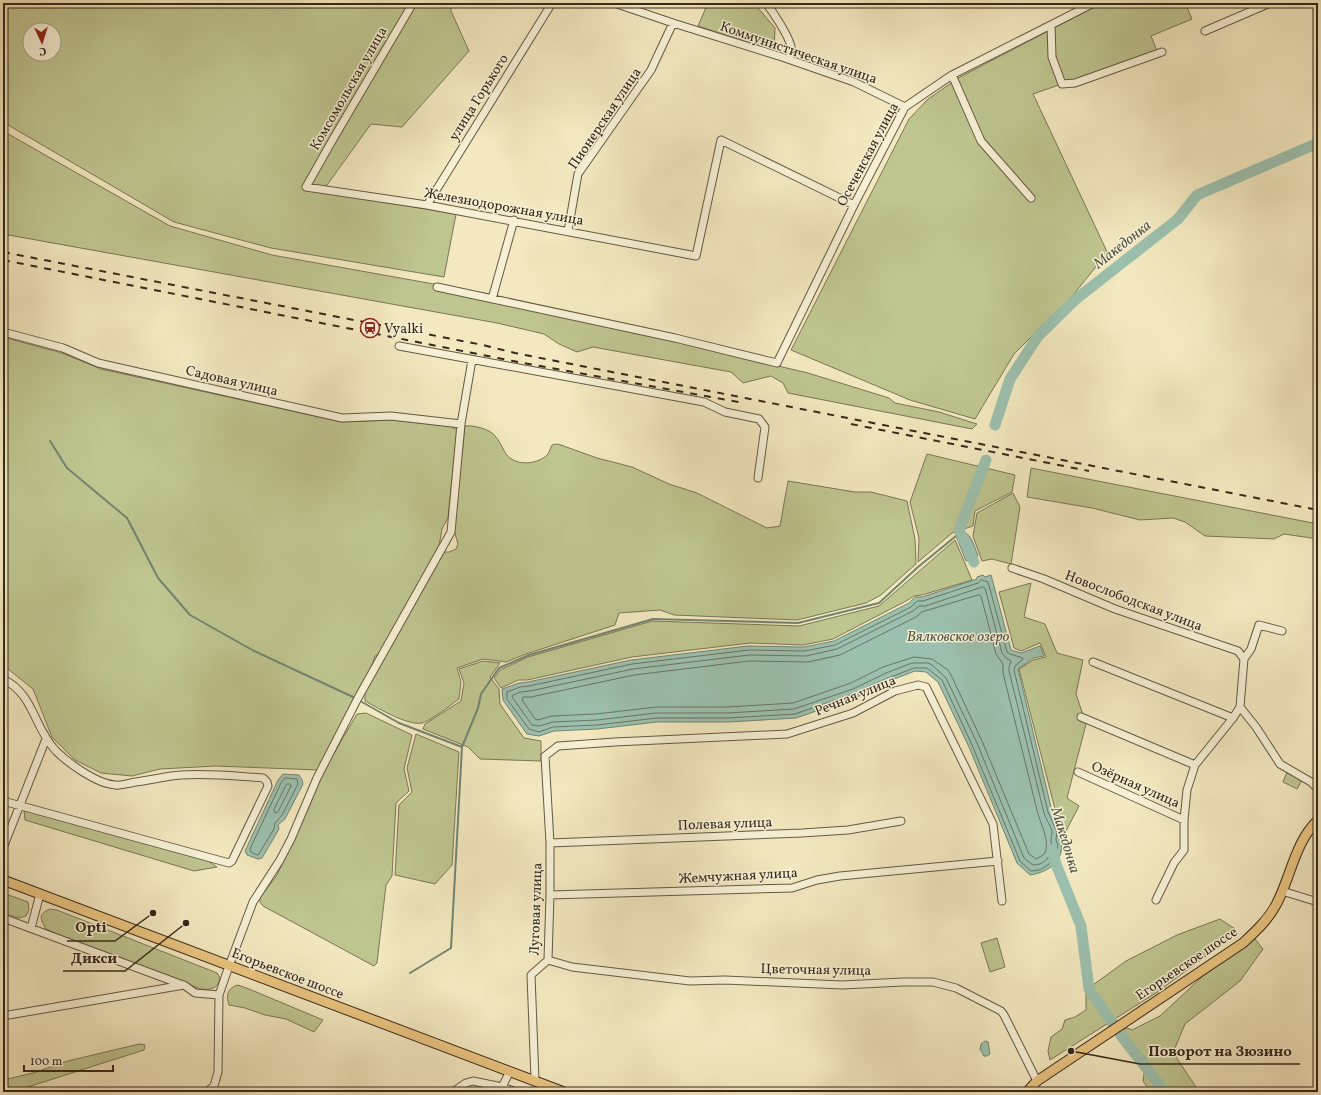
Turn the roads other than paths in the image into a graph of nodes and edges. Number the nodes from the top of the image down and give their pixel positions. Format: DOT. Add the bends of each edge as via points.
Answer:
graph roads {
  1 [pos="414,3"];
  2 [pos="552,3"];
  3 [pos="614,3"];
  4 [pos="766,3"];
  5 [pos="1094,3"];
  6 [pos="1270,3"];
  7 [pos="673,23"];
  8 [pos="1051,25"];
  9 [pos="1205,31"];
  10 [pos="1162,52"];
  11 [pos="788,60"];
  12 [pos="952,75"];
  13 [pos="905,107"];
  14 [pos="306,187"];
  15 [pos="1031,198"];
  16 [pos="427,205"];
  17 [pos="854,205"];
  18 [pos="514,220"];
  19 [pos="568,231"];
  20 [pos="437,287"];
  21 [pos="492,299"];
  22 [pos="3,332"];
  23 [pos="399,346"];
  24 [pos="472,360"];
  25 [pos="461,424"];
  26 [pos="758,478"];
  27 [pos="1012,568"];
  28 [pos="1282,631"];
  29 [pos="1244,659"];
  30 [pos="1093,662"];
  31 [pos="3,679"];
  32 [pos="1240,707"];
  33 [pos="1082,717"];
  34 [pos="1233,718"];
  35 [pos="46,739"];
  36 [pos="544,756"];
  37 [pos="1195,765"];
  38 [pos="1078,772"];
  39 [pos="1318,789"];
  40 [pos="3,801"];
  41 [pos="20,806"];
  42 [pos="1184,820"];
  43 [pos="1318,820"];
  44 [pos="901,821"];
  45 [pos="550,842"];
  46 [pos="3,848"];
  47 [pos="998,861"];
  48 [pos="3,880"];
  49 [pos="1282,892"];
  50 [pos="40,894"];
  51 [pos="550,895"];
  52 [pos="1156,900"];
  53 [pos="1002,901"];
  54 [pos="1318,902"];
  55 [pos="3,918"];
  56 [pos="31,928"];
  57 [pos="548,960"];
  58 [pos="229,966"];
  59 [pos="184,985"];
  60 [pos="219,995"];
  61 [pos="3,1016"];
  62 [pos="510,1071"];
  63 [pos="535,1080"];
  64 [pos="1037,1081"];
  65 [pos="502,1087"];
  66 [pos="207,1092"];
  67 [pos="454,1092"];
  68 [pos="516,1092"];
  69 [pos="564,1092"];
  70 [pos="1027,1092"];
  1 -- 14 [label="street, Комсомольская улица"];
  2 -- 16 [label="street, улица Горького"];
  3 -- 7 [label="street, Коммунистическая улица"];
  4 -- 11 [label="street" via="790,42 791,54"];
  5 -- 8 [label="street, Осеченская улица"];
  6 -- 9 [label="street"];
  7 -- 11 [label="street, Коммунистическая улица"];
  7 -- 19 [label="street, Пионерская улица" via="651,70 578,174"];
  8 -- 10 [label="street" via="1052,57 1062,84 1075,84"];
  8 -- 12 [label="street, Осеченская улица"];
  11 -- 13 [label="street, Коммунистическая улица" via="854,82"];
  12 -- 13 [label="street, Осеченская улица"];
  12 -- 15 [label="street" via="981,141"];
  13 -- 17 [label="street, Осеченская улица"];
  14 -- 16 [label="street, Железнодорожная улица"];
  16 -- 18 [label="street, Железнодорожная улица"];
  17 -- 19 [label="street, Железнодорожная улица" via="721,140 696,256"];
  17 -- 21 [label="street, Осеченская улица" via="777,363 675,338"];
  18 -- 19 [label="street, Железнодорожная улица"];
  18 -- 21 [label="street"];
  20 -- 21 [label="street"];
  22 -- 25 [label="street, Садовая улица" via="63,348 98,363 342,418 391,416"];
  23 -- 24 [label="street"];
  24 -- 25 [label="street"];
  24 -- 26 [label="street" via="704,402 725,412 759,419 765,427"];
  25 -- 58 [label="street" via="451,532 358,698 317,778 280,860 253,902"];
  27 -- 29 [label="street, Новослободская улица" via="1115,610 1238,651"];
  28 -- 29 [label="street" via="1259,625 1251,649"];
  29 -- 32 [label="street"];
  30 -- 34 [label="street"];
  31 -- 35 [label="street" via="20,691 33,710"];
  32 -- 34 [label="street"];
  32 -- 39 [label="street" via="1280,764 1311,782"];
  33 -- 37 [label="street"];
  34 -- 37 [label="street"];
  35 -- 41 [label="street"];
  35 -- 41 [label="street" via="74,767 102,782 115,785 180,775 216,774 263,778 268,786 229,863"];
  36 -- 45 [label="street, Луговая улица"];
  36 -- 47 [label="street, Речная улица" via="558,746 787,734 853,713 895,691 918,685 926,687 993,824"];
  37 -- 42 [label="street" via="1187,790"];
  38 -- 42 [label="street, Озёрная улица"];
  40 -- 41 [label="street"];
  41 -- 46 [label="street"];
  42 -- 52 [label="street" via="1184,850 1174,863"];
  43 -- 49 [label="main road, Егорьевское шоссе" via="1304,837"];
  44 -- 45 [label="street, Полевая улица" via="848,830 802,833"];
  45 -- 51 [label="street, Луговая улица"];
  47 -- 51 [label="street, Жемчужная улица" via="840,876 792,888"];
  47 -- 53 [label="street, Речная улица"];
  48 -- 50 [label="main road, Егорьевское шоссе"];
  49 -- 54 [label="street"];
  49 -- 64 [label="main road, Егорьевское шоссе" via="1266,920 1243,943"];
  50 -- 56 [label="street"];
  50 -- 58 [label="main road, Егорьевское шоссе"];
  51 -- 57 [label="street, Луговая улица"];
  55 -- 56 [label="street"];
  56 -- 59 [label="street"];
  57 -- 63 [label="street, Луговая улица" via="531,975"];
  57 -- 64 [label="street, Цветочная улица" via="572,967 690,981 842,985 926,981 948,985 1001,1011"];
  58 -- 60 [label="street"];
  58 -- 62 [label="main road, Егорьевское шоссе"];
  59 -- 60 [label="street" via="195,993"];
  59 -- 61 [label="street"];
  60 -- 66 [label="street" via="218,1072 214,1086"];
  62 -- 63 [label="main road, Егорьевское шоссе"];
  62 -- 65 [label="street"];
  63 -- 69 [label="main road, Егорьевское шоссе"];
  64 -- 70 [label="main road, Егорьевское шоссе"];
  65 -- 67 [label="street" via="473,1081"];
  65 -- 68 [label="street"];
}
